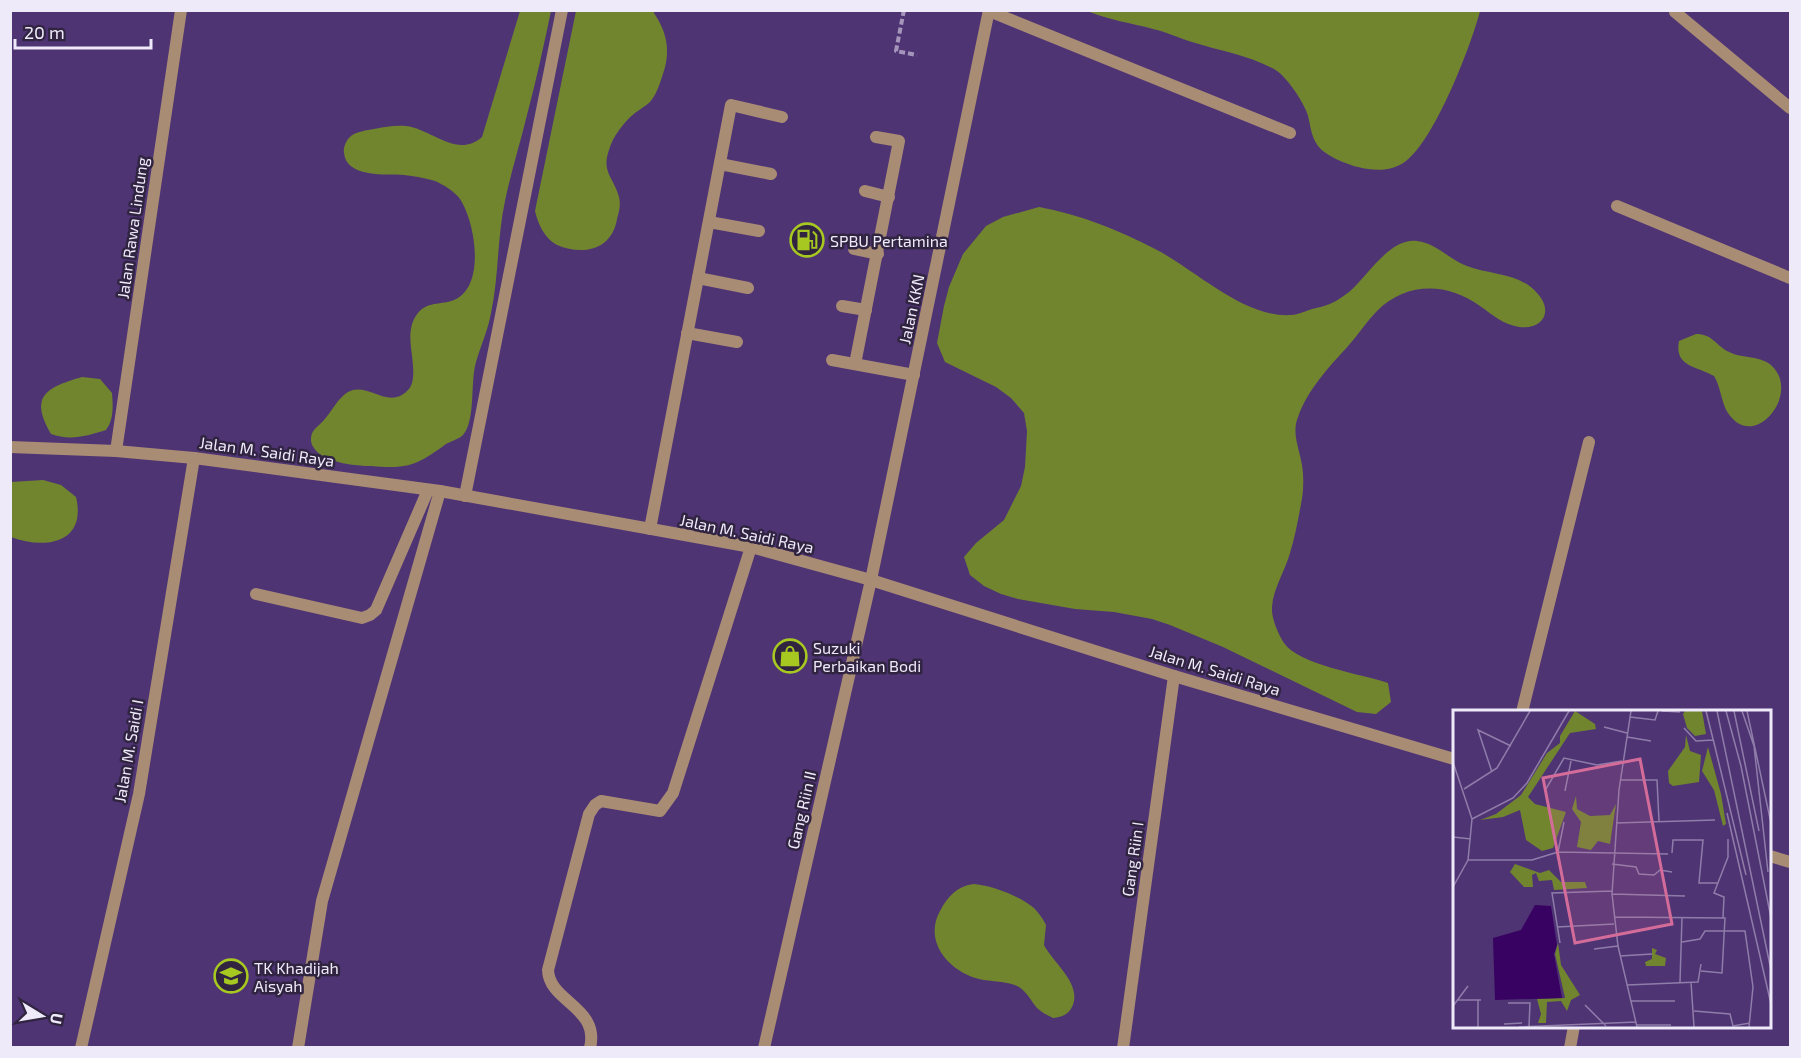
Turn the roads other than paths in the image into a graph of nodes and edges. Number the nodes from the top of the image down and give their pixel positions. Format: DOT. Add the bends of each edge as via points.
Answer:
graph roads {
  1 [pos="181,10"];
  2 [pos="562,10"];
  3 [pos="989,11"];
  4 [pos="1675,12"];
  5 [pos="1791,108"];
  6 [pos="782,117"];
  7 [pos="1290,133"];
  8 [pos="876,137"];
  9 [pos="720,164"];
  10 [pos="771,174"];
  11 [pos="865,191"];
  12 [pos="889,197"];
  13 [pos="1617,206"];
  14 [pos="709,222"];
  15 [pos="759,231"];
  16 [pos="854,249"];
  17 [pos="878,254"];
  18 [pos="698,278"];
  19 [pos="1791,278"];
  20 [pos="748,288"];
  21 [pos="842,306"];
  22 [pos="866,310"];
  23 [pos="687,333"];
  24 [pos="737,342"];
  25 [pos="832,360"];
  26 [pos="855,364"];
  27 [pos="914,375"];
  28 [pos="1589,442"];
  29 [pos="10,447"];
  30 [pos="116,451"];
  31 [pos="194,458"];
  32 [pos="434,491"];
  33 [pos="465,496"];
  34 [pos="650,529"];
  35 [pos="751,547"];
  36 [pos="871,580"];
  37 [pos="256,594"];
  38 [pos="1174,676"];
  39 [pos="1521,710"];
  40 [pos="1453,758"];
  41 [pos="1771,856"];
  42 [pos="1791,862"];
  43 [pos="1574,1028"];
  44 [pos="81,1047"];
  45 [pos="298,1047"];
  46 [pos="590,1047"];
  47 [pos="764,1047"];
  48 [pos="1123,1047"];
  49 [pos="1570,1047"];
  1 -- 30 [label="street, Jalan Rawa Lindung"];
  2 -- 33 [label="street"];
  3 -- 7 [label="street"];
  3 -- 27 [label="street, Jalan KKN"];
  4 -- 5 [label="street"];
  6 -- 9 [label="street" via="731,105"];
  8 -- 12 [label="street" via="899,141"];
  9 -- 10 [label="street"];
  9 -- 14 [label="street"];
  11 -- 12 [label="street"];
  12 -- 17 [label="street"];
  13 -- 19 [label="street"];
  14 -- 15 [label="street"];
  14 -- 18 [label="street"];
  16 -- 17 [label="street"];
  17 -- 22 [label="street"];
  18 -- 20 [label="street"];
  18 -- 23 [label="street"];
  21 -- 22 [label="street"];
  22 -- 26 [label="street"];
  23 -- 24 [label="street"];
  23 -- 34 [label="street"];
  25 -- 26 [label="street"];
  26 -- 27 [label="street"];
  27 -- 36 [label="street, Jalan KKN"];
  28 -- 39 [label="street"];
  29 -- 30 [label="street, Jalan M. Saidi Raya"];
  30 -- 31 [label="street, Jalan M. Saidi Raya"];
  31 -- 32 [label="street, Jalan M. Saidi Raya"];
  31 -- 44 [label="street, Jalan M. Saidi I" via="139,794"];
  32 -- 33 [label="street, Jalan M. Saidi Raya"];
  32 -- 37 [label="street" via="376,610 370,615 362,618"];
  32 -- 45 [label="street" via="322,901"];
  33 -- 34 [label="street, Jalan M. Saidi Raya"];
  34 -- 35 [label="street, Jalan M. Saidi Raya"];
  35 -- 36 [label="street, Jalan M. Saidi Raya"];
  35 -- 46 [label="street" via="673,793 660,811 601,801 589,814 548,970 551,983 589,1021"];
  36 -- 38 [label="street, Jalan M. Saidi Raya"];
  36 -- 47 [label="street, Gang Riin II"];
  38 -- 40 [label="street, Jalan M. Saidi Raya"];
  38 -- 48 [label="street, Gang Riin I"];
  41 -- 42 [label="street"];
  43 -- 49 [label="street"];
}
